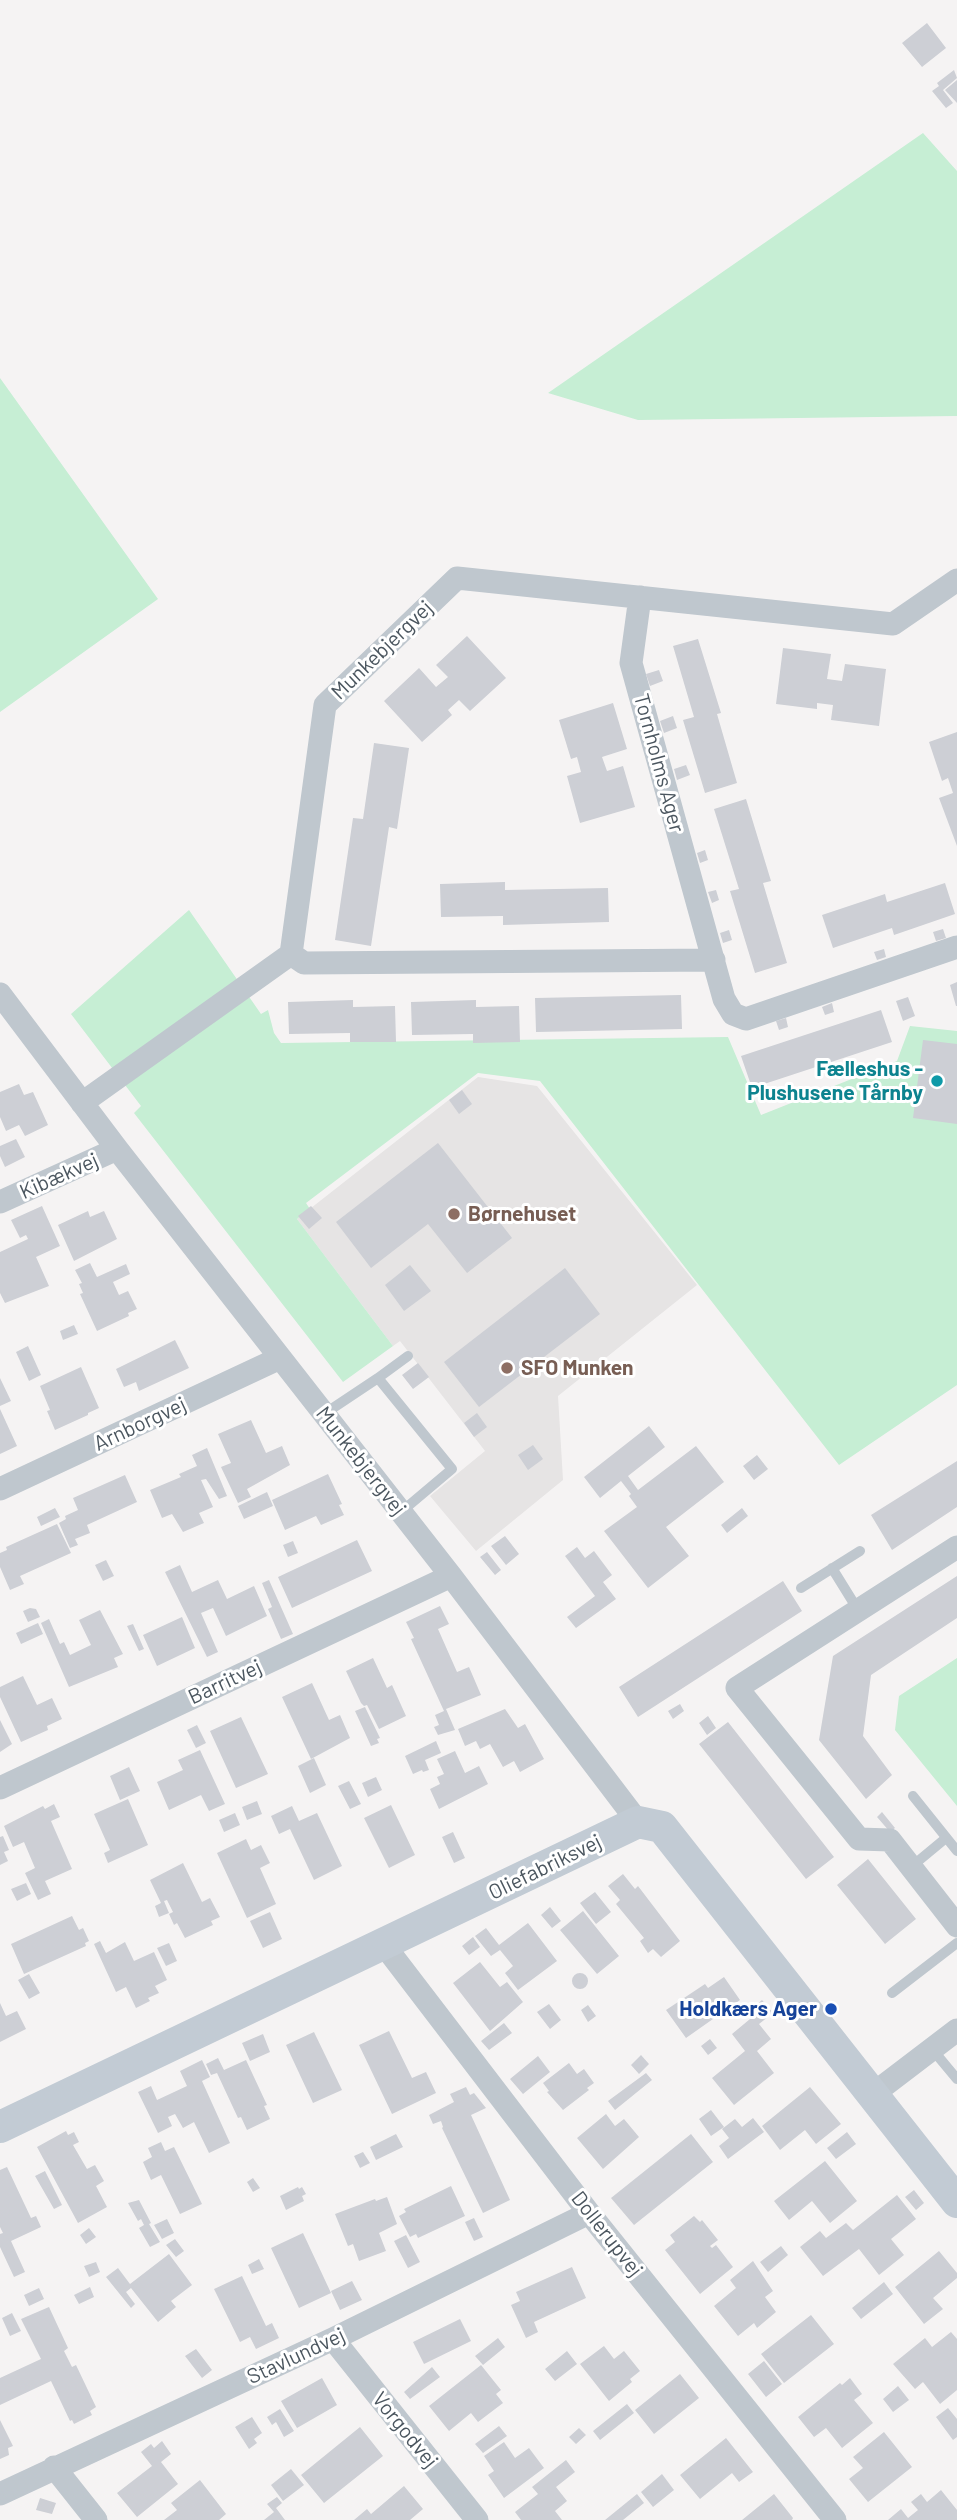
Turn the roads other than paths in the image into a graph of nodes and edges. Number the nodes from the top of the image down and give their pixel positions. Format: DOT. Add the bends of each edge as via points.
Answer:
graph roads {
  1 [pos="956,583"];
  2 [pos="640,597"];
  3 [pos="957,947"];
  4 [pos="291,954"];
  5 [pos="713,960"];
  6 [pos="0,994"];
  7 [pos="82,1103"];
  8 [pos="117,1149"];
  9 [pos="0,1202"];
  10 [pos="408,1356"];
  11 [pos="281,1358"];
  12 [pos="378,1377"];
  13 [pos="324,1414"];
  14 [pos="0,1489"];
  15 [pos="401,1512"];
  16 [pos="957,1547"];
  17 [pos="860,1550"];
  18 [pos="832,1568"];
  19 [pos="451,1576"];
  20 [pos="801,1588"];
  21 [pos="858,1610"];
  22 [pos="0,1788"];
  23 [pos="913,1796"];
  24 [pos="638,1822"];
  25 [pos="946,1838"];
  26 [pos="957,1851"];
  27 [pos="911,1867"];
  28 [pos="957,1926"];
  29 [pos="957,1943"];
  30 [pos="384,1945"];
  31 [pos="892,1993"];
  32 [pos="957,2030"];
  33 [pos="932,2049"];
  34 [pos="957,2079"];
  35 [pos="873,2094"];
  36 [pos="0,2127"];
  37 [pos="957,2202"];
  38 [pos="589,2213"];
  39 [pos="333,2339"];
  40 [pos="54,2467"];
  41 [pos="0,2494"];
  42 [pos="96,2520"];
  43 [pos="477,2520"];
  44 [pos="835,2520"];
  1 -- 2 [label="street" via="893,624"];
  2 -- 4 [label="street, Munkebjergvej" via="457,578 325,705"];
  2 -- 5 [label="street, Tornholms Ager" via="631,663"];
  3 -- 5 [label="street, Tornholms Ager" via="746,1019 733,1014 724,999"];
  4 -- 5 [label="street" via="304,963"];
  4 -- 7 [label="street"];
  6 -- 7 [label="street, Munkebjergvej"];
  7 -- 8 [label="street, Munkebjergvej"];
  8 -- 9 [label="street, Kibækvej"];
  8 -- 11 [label="street, Munkebjergvej"];
  10 -- 12 [label="lane"];
  11 -- 13 [label="street, Munkebjergvej"];
  11 -- 14 [label="street, Arnborgvej"];
  12 -- 13 [label="lane"];
  12 -- 15 [label="lane" via="452,1469"];
  13 -- 15 [label="street, Munkebjergvej"];
  15 -- 19 [label="street, Munkebjergvej"];
  16 -- 21 [label="street"];
  17 -- 18 [label="lane"];
  18 -- 20 [label="lane"];
  18 -- 21 [label="lane"];
  19 -- 22 [label="street, Barritvej"];
  19 -- 24 [label="street, Munkebjergvej"];
  21 -- 27 [label="street" via="737,1688 859,1839 890,1840"];
  23 -- 25 [label="lane"];
  24 -- 30 [label="street, Oliefabriksvej"];
  24 -- 35 [label="street" via="662,1827"];
  25 -- 26 [label="lane"];
  25 -- 27 [label="lane"];
  27 -- 28 [label="street"];
  29 -- 31 [label="lane"];
  30 -- 36 [label="street, Oliefabriksvej"];
  30 -- 38 [label="street, Dollerupvej"];
  32 -- 33 [label="street"];
  33 -- 34 [label="lane"];
  33 -- 35 [label="street"];
  35 -- 37 [label="street"];
  38 -- 39 [label="street, Stavlundvej"];
  38 -- 44 [label="street, Dollerupvej"];
  39 -- 40 [label="street, Stavlundvej"];
  39 -- 43 [label="street, Vorgodvej"];
  40 -- 41 [label="street, Stavlundvej"];
  40 -- 42 [label="street"];
}
